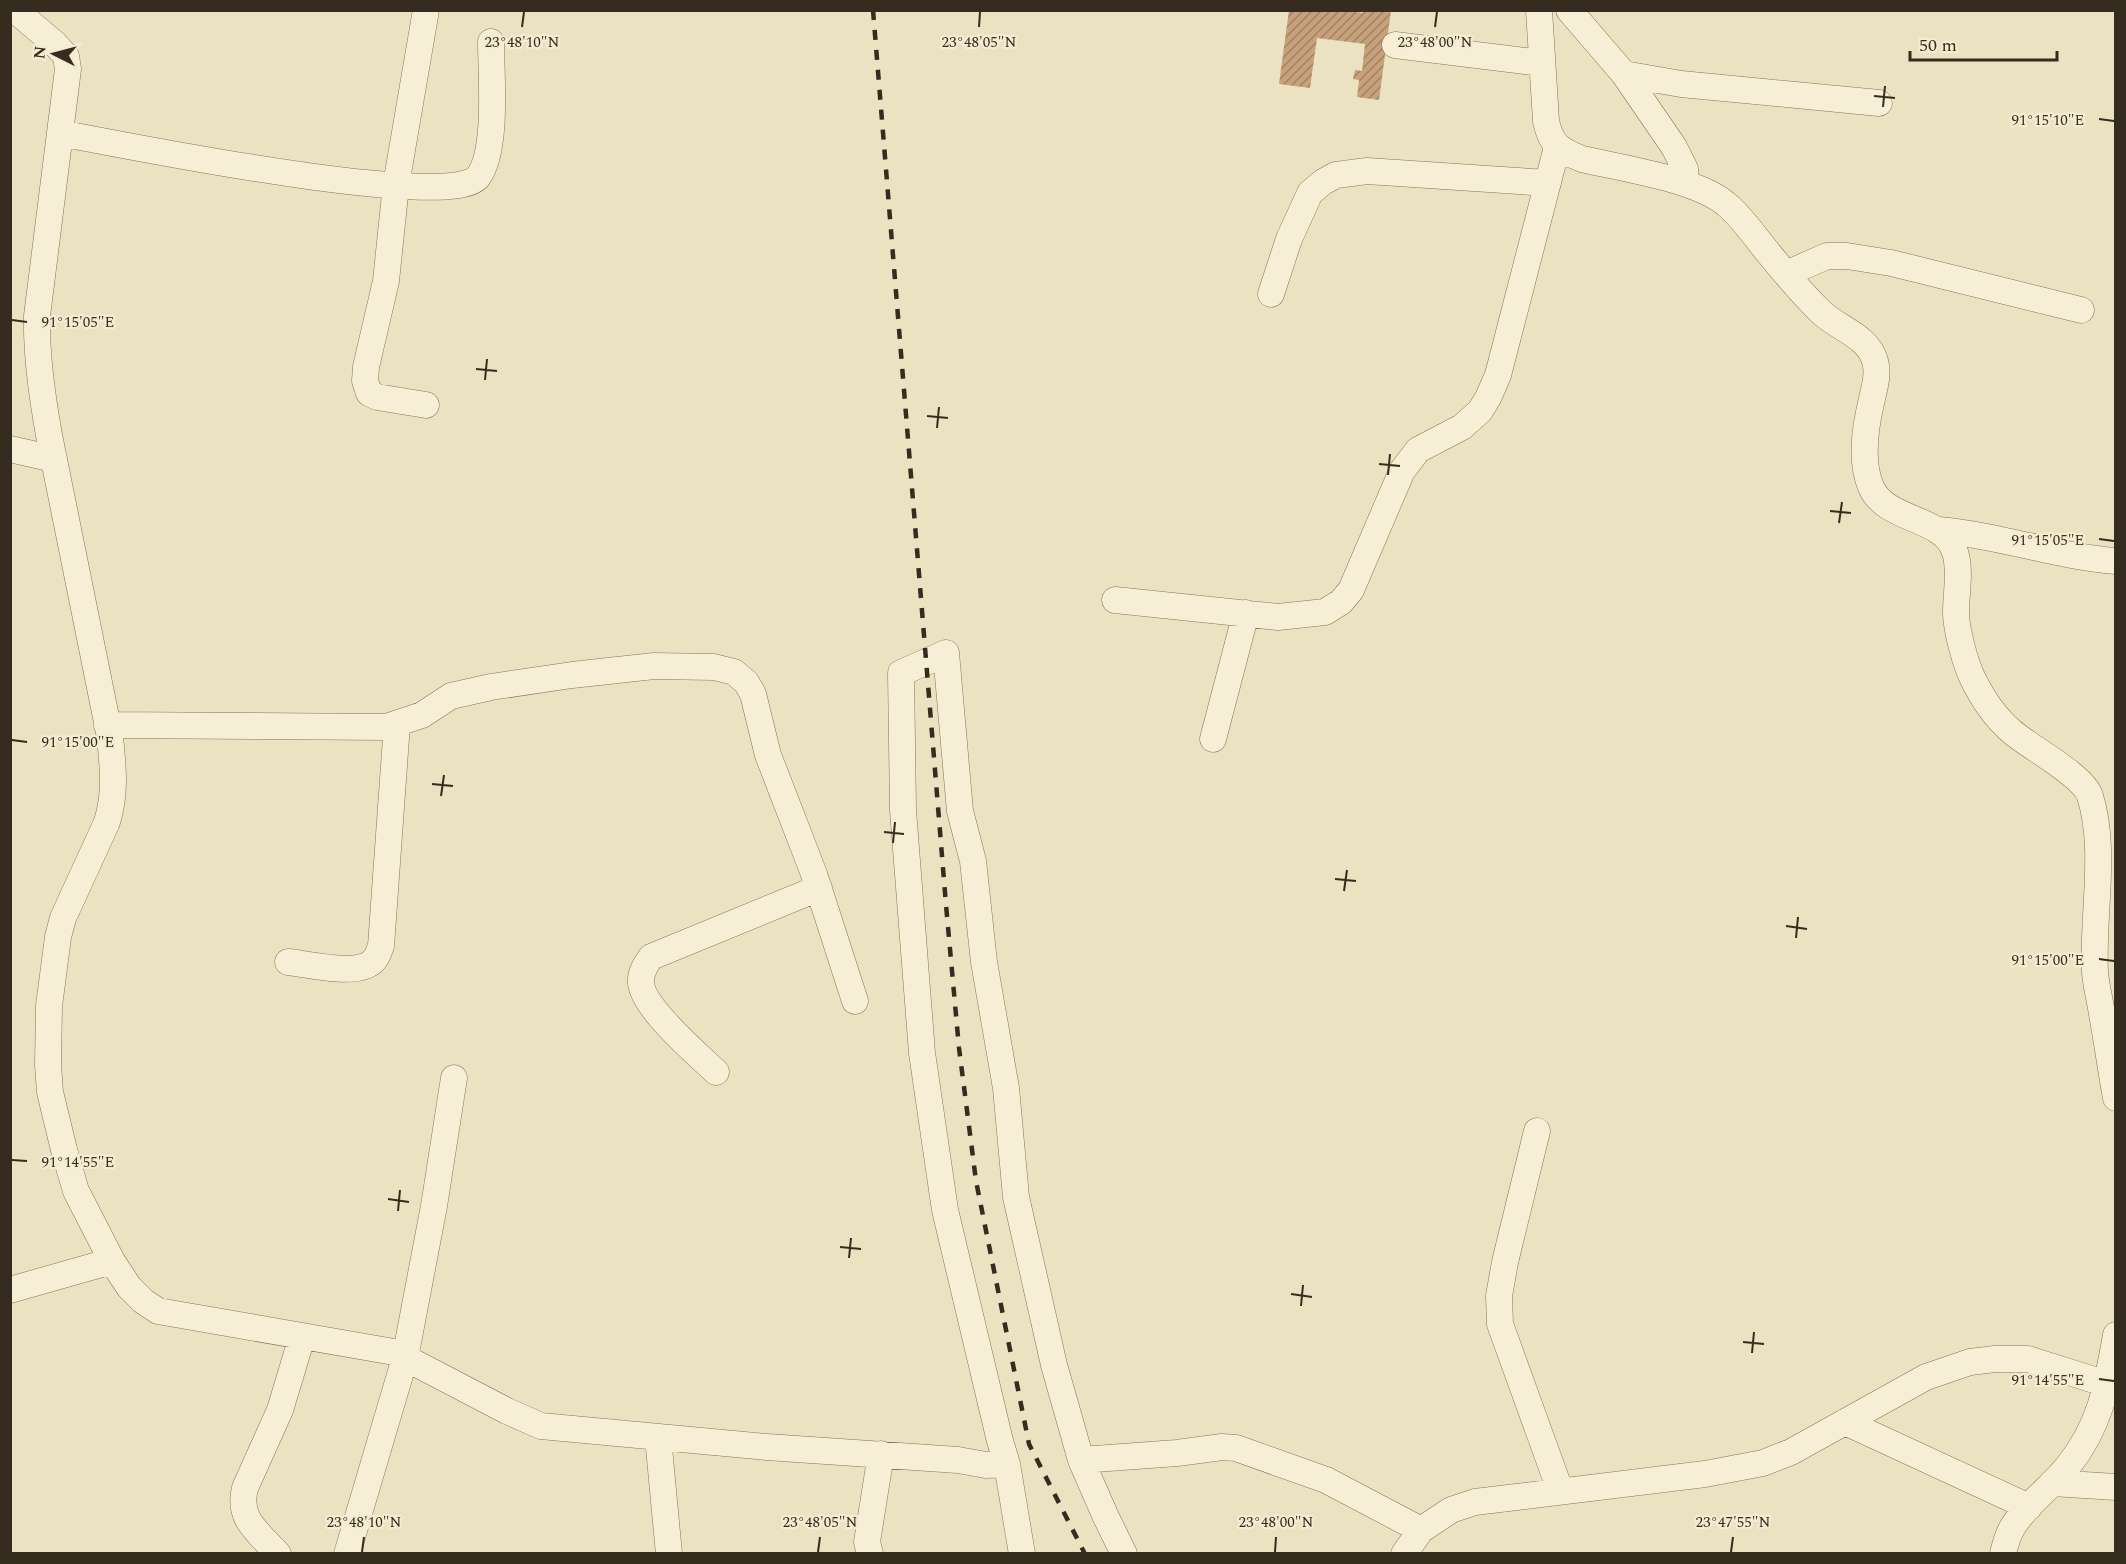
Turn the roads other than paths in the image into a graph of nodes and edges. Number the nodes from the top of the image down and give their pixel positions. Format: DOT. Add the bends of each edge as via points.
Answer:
graph roads {
  1 [pos="15,10"];
  2 [pos="426,10"];
  3 [pos="1539,10"];
  4 [pos="1569,10"];
  5 [pos="491,42"];
  6 [pos="1395,45"];
  7 [pos="1542,63"];
  8 [pos="1624,74"];
  9 [pos="1879,103"];
  10 [pos="60,133"];
  11 [pos="1557,147"];
  12 [pos="1548,183"];
  13 [pos="1686,183"];
  14 [pos="396,185"];
  15 [pos="1786,274"];
  16 [pos="1271,294"];
  17 [pos="2081,310"];
  18 [pos="426,405"];
  19 [pos="10,449"];
  20 [pos="54,459"];
  21 [pos="1938,530"];
  22 [pos="2115,561"];
  23 [pos="1115,600"];
  24 [pos="1246,613"];
  25 [pos="397,724"];
  26 [pos="107,725"];
  27 [pos="1213,739"];
  28 [pos="819,888"];
  29 [pos="288,962"];
  30 [pos="855,1001"];
  31 [pos="716,1072"];
  32 [pos="454,1078"];
  33 [pos="2115,1098"];
  34 [pos="1537,1131"];
  35 [pos="112,1261"];
  36 [pos="10,1290"];
  37 [pos="2115,1335"];
  38 [pos="302,1337"];
  39 [pos="405,1358"];
  40 [pos="2107,1384"];
  41 [pos="1845,1422"];
  42 [pos="658,1437"];
  43 [pos="881,1454"];
  44 [pos="1082,1460"];
  45 [pos="1007,1464"];
  46 [pos="2052,1484"];
  47 [pos="2115,1487"];
  48 [pos="1560,1490"];
  49 [pos="2029,1507"];
  50 [pos="1421,1530"];
  51 [pos="278,1554"];
  52 [pos="347,1554"];
  53 [pos="669,1554"];
  54 [pos="870,1554"];
  55 [pos="1022,1554"];
  56 [pos="1124,1554"];
  57 [pos="1404,1554"];
  58 [pos="2003,1554"];
  1 -- 10 [label="street" via="66,56 68,69"];
  2 -- 14 [label="street"];
  3 -- 7 [label="street"];
  4 -- 8 [label="street"];
  5 -- 14 [label="street" via="490,139 487,160 477,179 441,187"];
  6 -- 7 [label="street"];
  7 -- 11 [label="street" via="1546,121 1549,136"];
  8 -- 9 [label="street" via="1681,84"];
  8 -- 13 [label="street" via="1674,147 1685,170"];
  10 -- 14 [label="street" via="316,178"];
  10 -- 20 [label="street" via="36,341"];
  11 -- 12 [label="street"];
  11 -- 13 [label="street" via="1582,159"];
  12 -- 16 [label="street" via="1367,171 1336,175 1310,193 1289,238"];
  12 -- 24 [label="street" via="1498,375 1480,411 1462,427 1418,450 1402,471 1351,590 1341,602 1325,612 1278,617"];
  13 -- 15 [label="street" via="1726,204"];
  14 -- 18 [label="street" via="386,281 365,381 369,393 376,397"];
  15 -- 17 [label="street" via="1827,256 1847,256 1891,263"];
  15 -- 21 [label="street" via="1823,314 1861,340 1875,362 1877,376 1865,444 1871,488 1887,505"];
  19 -- 20 [label="street"];
  20 -- 26 [label="street"];
  21 -- 22 [label="street" via="1973,533 2070,556"];
  21 -- 33 [label="street" via="1955,551 1956,616 1971,676 2001,721 2070,774 2090,796 2097,849 2096,973"];
  23 -- 24 [label="street"];
  24 -- 27 [label="street"];
  25 -- 26 [label="street" via="369,728"];
  25 -- 28 [label="street" via="422,715 451,696 502,685 654,666 714,667 734,672 753,694 768,755"];
  25 -- 29 [label="street" via="381,946 375,959 354,969"];
  26 -- 35 [label="street" via="114,786 112,806 60,928 49,1006 48,1065 50,1092 76,1191"];
  28 -- 30 [label="street"];
  28 -- 31 [label="street" via="651,957 644,967 641,982 646,998"];
  32 -- 39 [label="street"];
  34 -- 48 [label="street" via="1501,1284 1500,1324"];
  35 -- 36 [label="street"];
  35 -- 38 [label="street" via="129,1287 158,1311"];
  37 -- 40 [label="street"];
  38 -- 39 [label="street"];
  38 -- 51 [label="street" via="280,1410 242,1500 249,1522"];
  39 -- 42 [label="street" via="541,1426"];
  39 -- 52 [label="street"];
  40 -- 41 [label="street" via="2028,1359 1970,1362 1926,1377"];
  40 -- 46 [label="street" via="2084,1444"];
  41 -- 48 [label="street" via="1763,1463 1705,1474"];
  41 -- 49 [label="street"];
  42 -- 43 [label="street"];
  42 -- 53 [label="street"];
  43 -- 45 [label="street"];
  43 -- 54 [label="street" via="867,1542"];
  44 -- 45 [label="street" via="1054,1365 1016,1197 1006,1088 984,962 973,861 960,811 946,653 901,673 908,886 922,1053 945,1210"];
  44 -- 50 [label="street" via="1236,1448 1326,1480"];
  44 -- 56 [label="street"];
  45 -- 55 [label="street"];
  46 -- 47 [label="street"];
  46 -- 49 [label="street"];
  48 -- 50 [label="street" via="1475,1502 1451,1510"];
  49 -- 58 [label="street" via="2013,1527"];
  50 -- 57 [label="street"];
}
